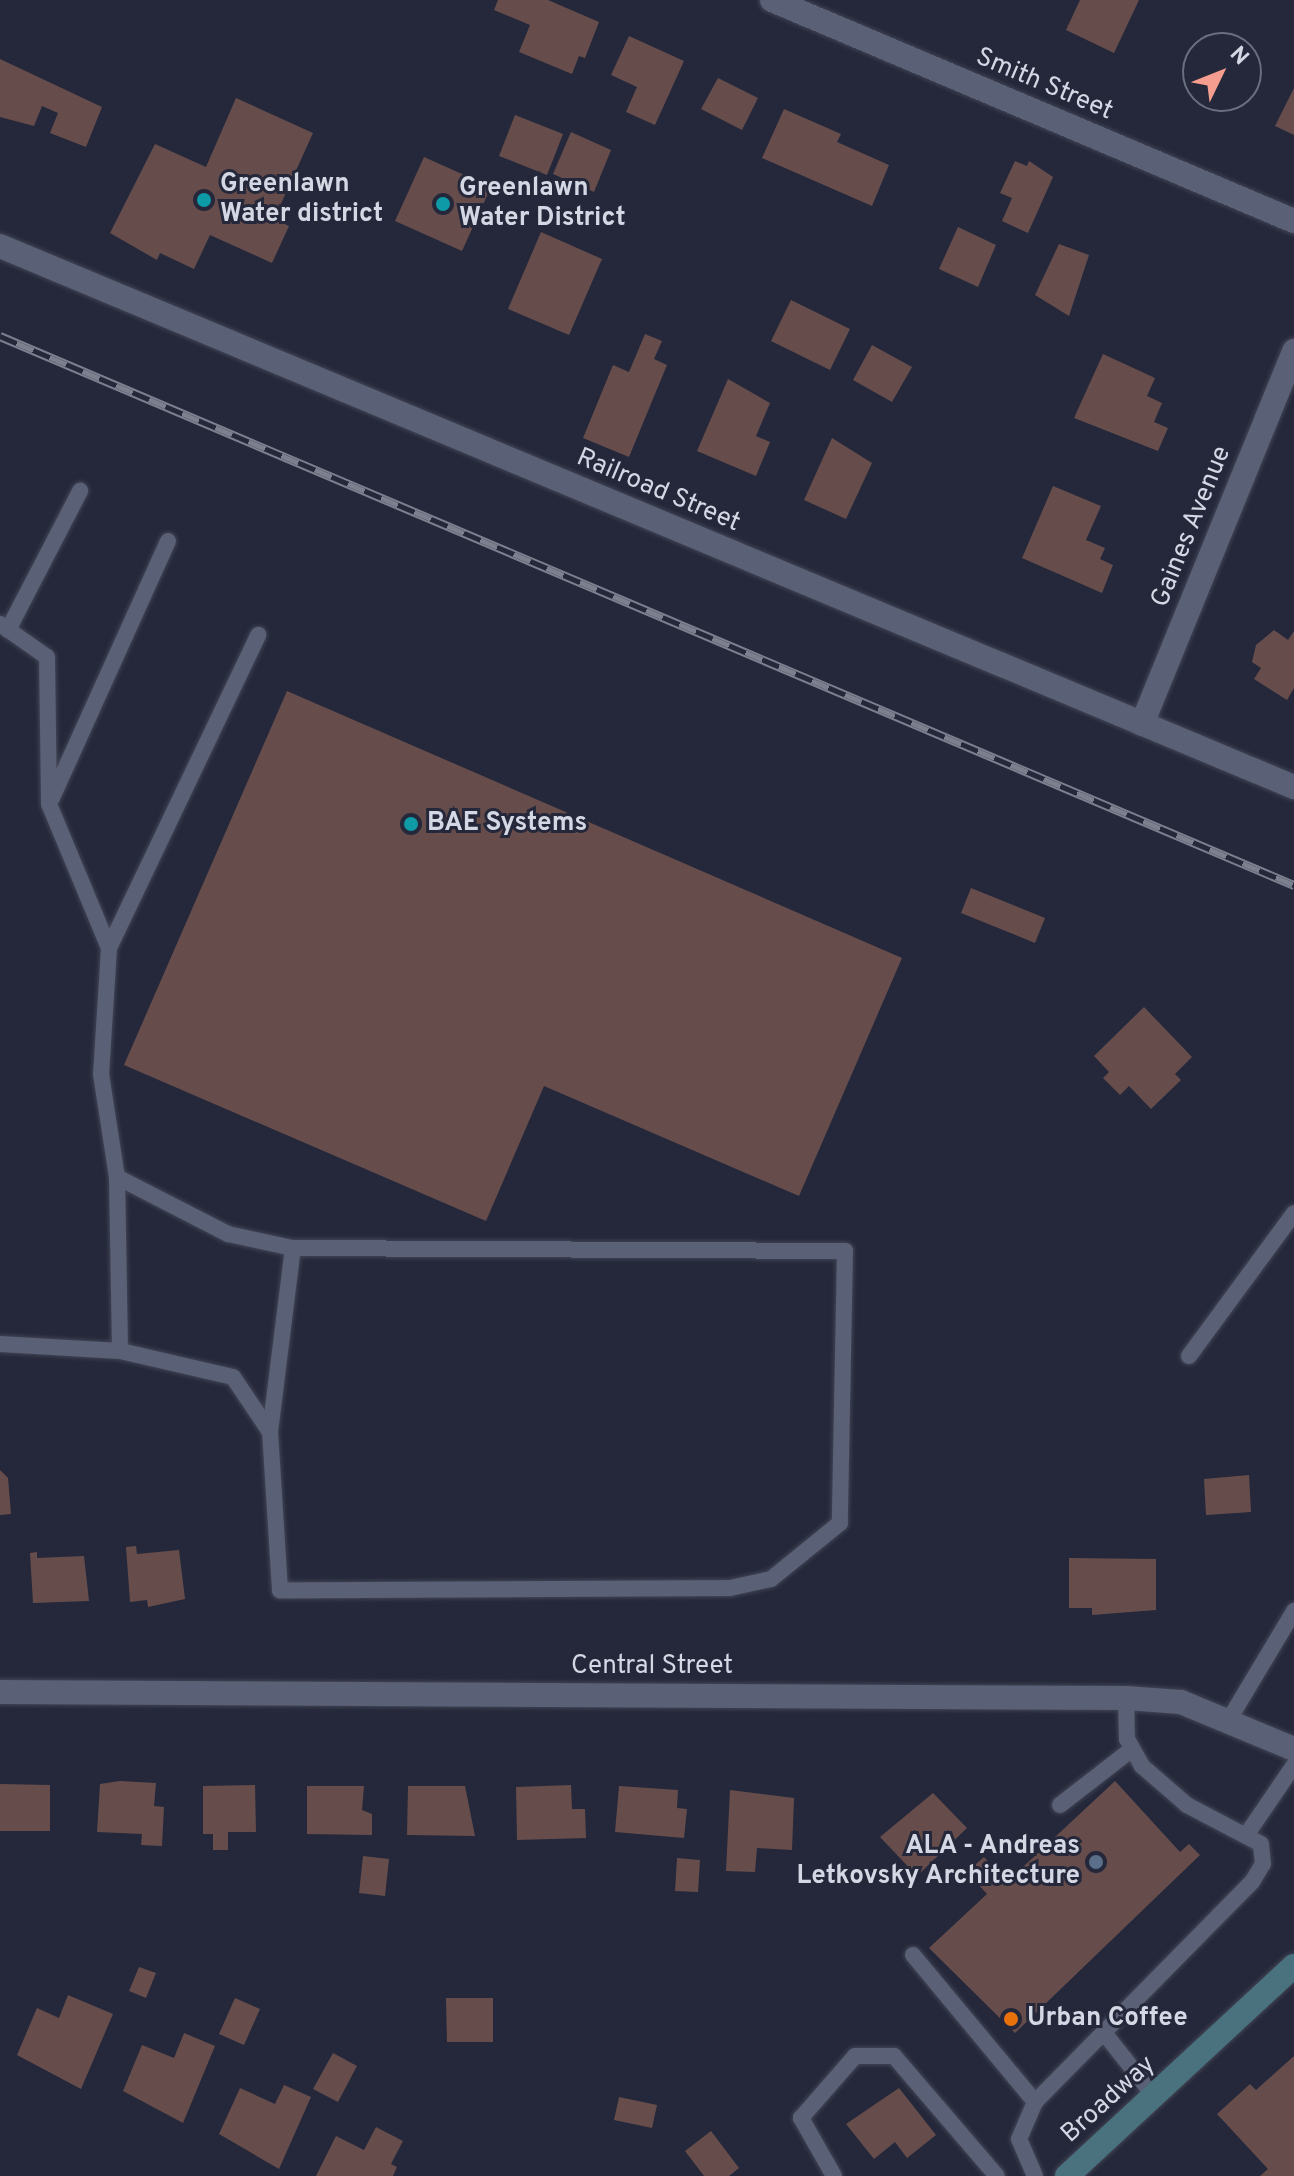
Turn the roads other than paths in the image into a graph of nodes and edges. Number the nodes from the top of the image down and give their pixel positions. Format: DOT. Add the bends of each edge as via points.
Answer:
graph roads {
  1 [pos="772,0"];
  2 [pos="1294,221"];
  3 [pos="0,246"];
  4 [pos="1294,351"];
  5 [pos="80,491"];
  6 [pos="168,541"];
  7 [pos="4,627"];
  8 [pos="258,635"];
  9 [pos="1142,724"];
  10 [pos="1294,787"];
  11 [pos="49,804"];
  12 [pos="109,948"];
  13 [pos="117,1177"];
  14 [pos="1294,1213"];
  15 [pos="293,1248"];
  16 [pos="0,1344"];
  17 [pos="120,1351"];
  18 [pos="1189,1356"];
  19 [pos="270,1432"];
  20 [pos="1294,1611"];
  21 [pos="0,1692"];
  22 [pos="1126,1698"];
  23 [pos="1230,1718"];
  24 [pos="1294,1749"];
  25 [pos="1131,1750"];
  26 [pos="1294,1765"];
  27 [pos="1060,1805"];
  28 [pos="1247,1834"];
  29 [pos="913,1955"];
  30 [pos="1294,1966"];
  31 [pos="1105,2034"];
  32 [pos="1155,2097"];
  33 [pos="1035,2102"];
  34 [pos="834,2176"];
  35 [pos="997,2176"];
  36 [pos="1035,2176"];
  37 [pos="1067,2176"];
  1 -- 2 [label="street, Smith Street"];
  3 -- 9 [label="street, Railroad Street"];
  4 -- 9 [label="street, Gaines Avenue"];
  5 -- 7 [label="lane"];
  6 -- 11 [label="lane"];
  7 -- 11 [label="lane" via="47,657"];
  8 -- 12 [label="lane"];
  9 -- 10 [label="street, Railroad Street"];
  11 -- 12 [label="lane"];
  12 -- 13 [label="lane" via="101,1074"];
  13 -- 15 [label="lane" via="228,1234"];
  13 -- 17 [label="lane"];
  14 -- 18 [label="lane"];
  15 -- 19 [label="lane"];
  15 -- 19 [label="lane" via="845,1251 840,1523 771,1579 730,1588 280,1590"];
  16 -- 17 [label="lane"];
  17 -- 19 [label="lane" via="233,1377"];
  20 -- 23 [label="lane"];
  21 -- 22 [label="street, Central Street"];
  22 -- 23 [label="street, Central Street" via="1181,1702"];
  22 -- 25 [label="lane"];
  23 -- 24 [label="street, Central Street"];
  25 -- 27 [label="lane"];
  25 -- 28 [label="lane" via="1179,1799"];
  26 -- 28 [label="lane"];
  28 -- 31 [label="lane" via="1264,1850 1260,1872"];
  29 -- 33 [label="lane"];
  30 -- 32 [label="main road, Broadway"];
  31 -- 32 [label="lane"];
  31 -- 33 [label="lane"];
  32 -- 37 [label="main road, Broadway"];
  33 -- 36 [label="lane" via="1019,2139"];
  34 -- 35 [label="lane" via="801,2118 855,2056 894,2056"];
}
